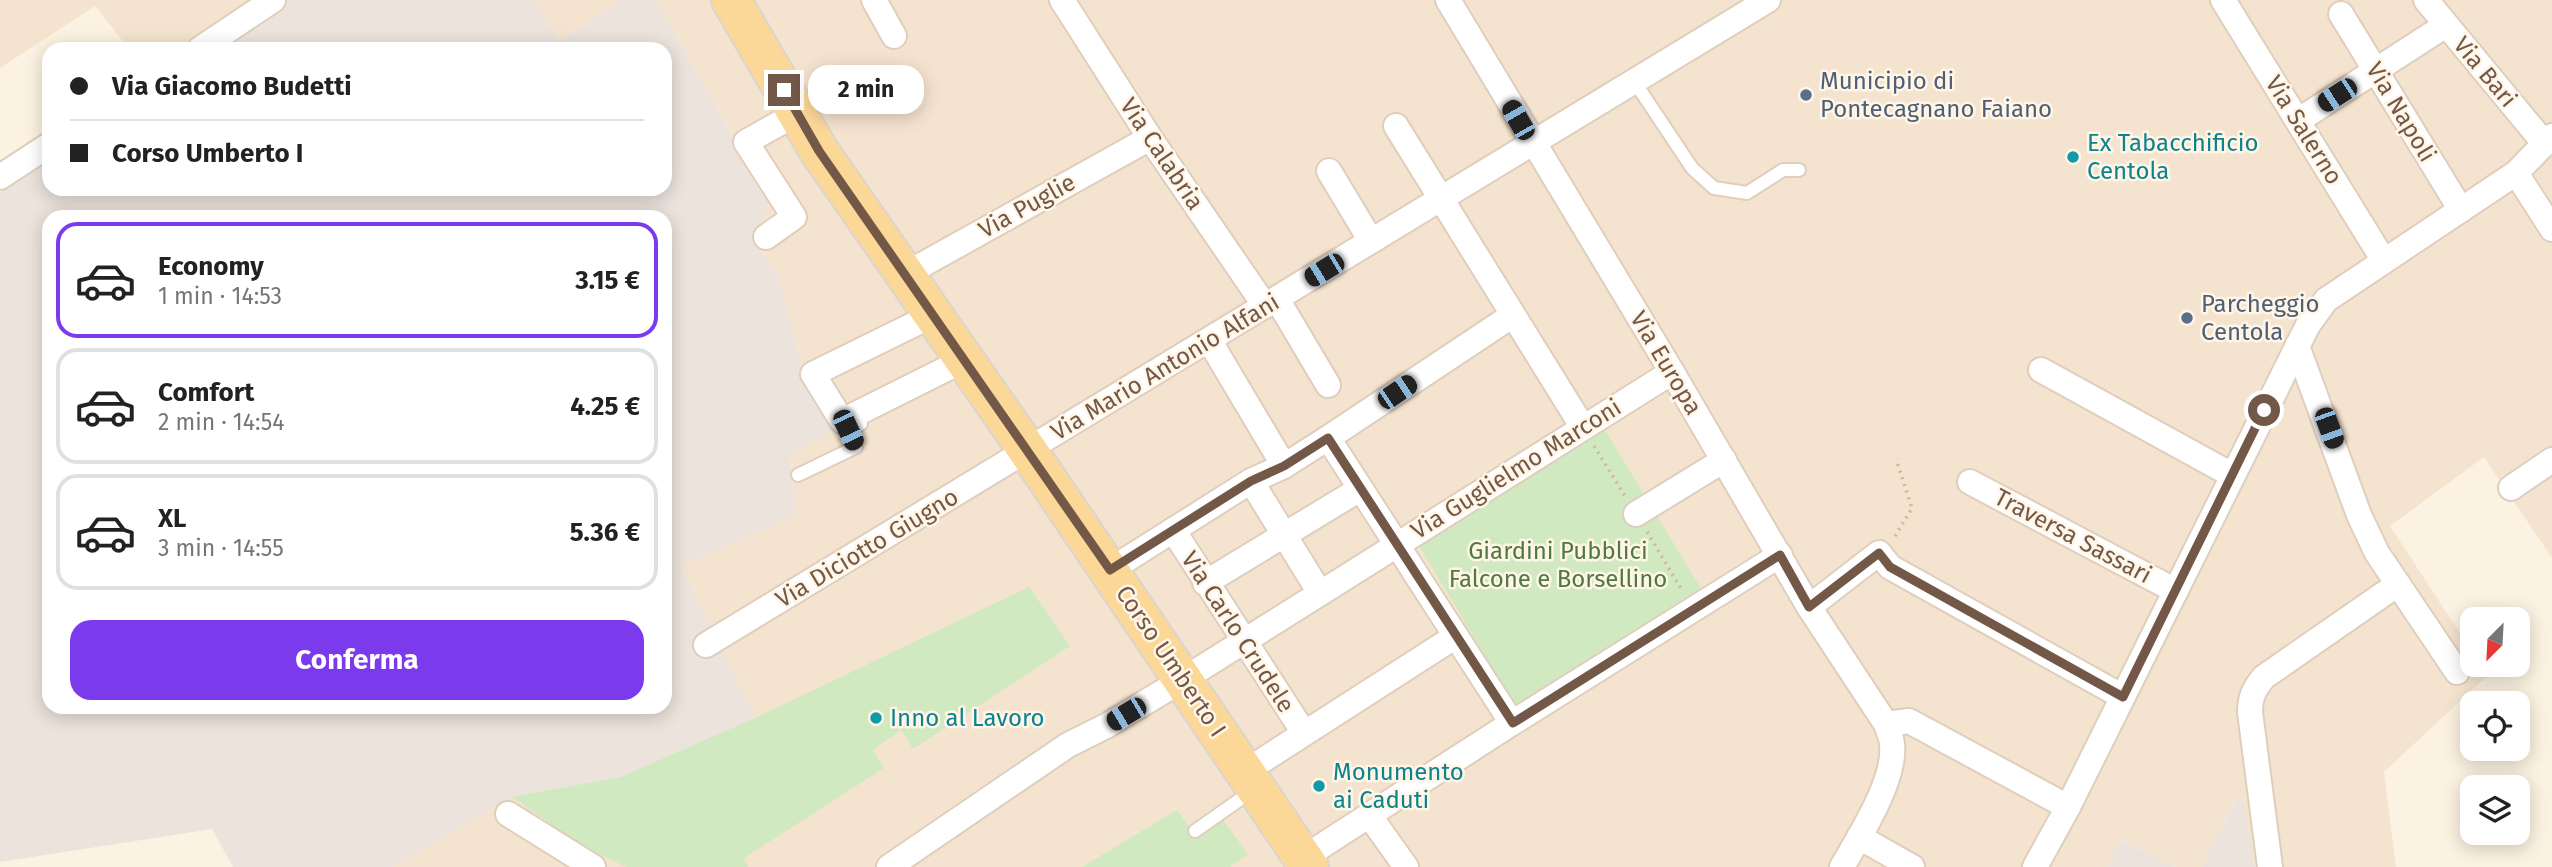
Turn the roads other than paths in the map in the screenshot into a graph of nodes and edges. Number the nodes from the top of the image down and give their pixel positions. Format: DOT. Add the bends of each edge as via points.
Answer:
graph roads {
  1 [pos="272,0"];
  2 [pos="731,0"];
  3 [pos="874,0"];
  4 [pos="1062,0"];
  5 [pos="1448,0"];
  6 [pos="1768,0"];
  7 [pos="2223,0"];
  8 [pos="2426,0"];
  9 [pos="2342,14"];
  10 [pos="2446,25"];
  11 [pos="894,36"];
  12 [pos="210,42"];
  13 [pos="2376,70"];
  14 [pos="1634,81"];
  15 [pos="798,113"];
  16 [pos="2299,120"];
  17 [pos="1396,126"];
  18 [pos="1150,138"];
  19 [pos="2549,140"];
  20 [pos="1532,144"];
  21 [pos="42,150"];
  22 [pos="1800,170"];
  23 [pos="1329,171"];
  24 [pos="2516,173"];
  25 [pos="0,177"];
  26 [pos="1441,199"];
  27 [pos="2461,210"];
  28 [pos="2552,229"];
  29 [pos="766,237"];
  30 [pos="1371,241"];
  31 [pos="2384,261"];
  32 [pos="904,275"];
  33 [pos="1271,302"];
  34 [pos="933,315"];
  35 [pos="1513,315"];
  36 [pos="1209,340"];
  37 [pos="2297,346"];
  38 [pos="964,360"];
  39 [pos="2041,370"];
  40 [pos="1672,372"];
  41 [pos="1328,385"];
  42 [pos="900,393"];
  43 [pos="1582,426"];
  44 [pos="1328,438"];
  45 [pos="1028,451"];
  46 [pos="1724,460"];
  47 [pos="2552,460"];
  48 [pos="1284,466"];
  49 [pos="798,475"];
  50 [pos="2232,475"];
  51 [pos="1251,481"];
  52 [pos="1970,482"];
  53 [pos="2511,488"];
  54 [pos="1360,489"];
  55 [pos="1636,514"];
  56 [pos="1173,530"];
  57 [pos="1284,536"];
  58 [pos="1396,545"];
  59 [pos="1780,555"];
  60 [pos="1110,570"];
  61 [pos="1205,583"];
  62 [pos="2398,584"];
  63 [pos="2176,591"];
  64 [pos="1320,593"];
  65 [pos="1809,607"];
  66 [pos="1456,636"];
  67 [pos="1244,641"];
  68 [pos="706,645"];
  69 [pos="2457,672"];
  70 [pos="1184,679"];
  71 [pos="2123,697"];
  72 [pos="1513,723"];
  73 [pos="1886,724"];
  74 [pos="1304,733"];
  75 [pos="1252,779"];
  76 [pos="2068,807"];
  77 [pos="508,814"];
  78 [pos="1369,815"];
  79 [pos="1195,831"];
  80 [pos="1858,837"];
  81 [pos="1306,862"];
  82 [pos="593,867"];
  83 [pos="889,867"];
  84 [pos="1406,867"];
  85 [pos="1842,867"];
  86 [pos="1912,867"];
  87 [pos="2035,867"];
  88 [pos="2270,867"];
  1 -- 12 [label="street"];
  2 -- 15 [label="main road, Corso Umberto I"];
  3 -- 11 [label="street"];
  4 -- 18 [label="street, Via Calabria"];
  5 -- 20 [label="street, Via Europa"];
  6 -- 14 [label="street, Via Mario Antonio Alfani"];
  7 -- 16 [label="street, Via Salerno"];
  8 -- 10 [label="street, Via Bari"];
  9 -- 13 [label="street, Via Napoli"];
  10 -- 13 [label="street"];
  10 -- 19 [label="street, Via Bari"];
  13 -- 16 [label="street"];
  13 -- 27 [label="street, Via Napoli"];
  14 -- 20 [label="street, Via Mario Antonio Alfani"];
  14 -- 22 [label="lane" via="1692,168 1714,188 1747,193 1783,170"];
  15 -- 29 [label="street" via="746,142 794,218"];
  15 -- 32 [label="main road, Corso Umberto I"];
  16 -- 31 [label="street, Via Salerno"];
  17 -- 26 [label="street"];
  18 -- 32 [label="street, Via Puglie"];
  18 -- 33 [label="street, Via Calabria"];
  19 -- 24 [label="street"];
  20 -- 26 [label="street, Via Mario Antonio Alfani"];
  20 -- 40 [label="street, Via Europa"];
  21 -- 25 [label="street"];
  23 -- 30 [label="street"];
  24 -- 27 [label="street"];
  24 -- 28 [label="street"];
  26 -- 30 [label="street, Via Mario Antonio Alfani"];
  26 -- 35 [label="street"];
  27 -- 31 [label="street"];
  30 -- 33 [label="street, Via Mario Antonio Alfani"];
  31 -- 37 [label="street" via="2326,300"];
  32 -- 34 [label="main road, Corso Umberto I"];
  33 -- 36 [label="street, Via Mario Antonio Alfani"];
  33 -- 41 [label="street, Via Calabria"];
  34 -- 38 [label="main road, Corso Umberto I"];
  34 -- 42 [label="street" via="813,374 842,421"];
  35 -- 43 [label="street"];
  35 -- 44 [label="street"];
  36 -- 45 [label="street, Via Mario Antonio Alfani"];
  36 -- 48 [label="street"];
  37 -- 50 [label="street"];
  37 -- 62 [label="street" via="2359,514"];
  38 -- 42 [label="street"];
  38 -- 45 [label="main road, Corso Umberto I"];
  39 -- 50 [label="street"];
  40 -- 43 [label="street, Via Guglielmo Marconi"];
  40 -- 46 [label="street, Via Europa"];
  42 -- 49 [label="lane" via="899,404 848,430 856,447"];
  43 -- 58 [label="street, Via Guglielmo Marconi"];
  44 -- 48 [label="street"];
  44 -- 54 [label="street"];
  45 -- 60 [label="main road, Corso Umberto I"];
  45 -- 68 [label="street, Via Diciotto Giugno"];
  46 -- 55 [label="street"];
  46 -- 59 [label="street, Via Europa"];
  47 -- 53 [label="street"];
  48 -- 51 [label="street"];
  50 -- 63 [label="street"];
  51 -- 56 [label="street"];
  51 -- 57 [label="street"];
  52 -- 63 [label="street, Traversa Sassari"];
  54 -- 57 [label="street"];
  54 -- 58 [label="street"];
  56 -- 60 [label="street"];
  56 -- 61 [label="street, Via Carlo Crudele"];
  57 -- 61 [label="street"];
  57 -- 64 [label="street"];
  58 -- 64 [label="street, Via Guglielmo Marconi"];
  58 -- 66 [label="street"];
  59 -- 65 [label="street, Via Europa"];
  59 -- 72 [label="street"];
  60 -- 70 [label="main road, Corso Umberto I"];
  61 -- 67 [label="street, Via Carlo Crudele"];
  62 -- 69 [label="street"];
  62 -- 88 [label="street" via="2254,688 2250,712"];
  63 -- 71 [label="street"];
  64 -- 67 [label="street, Via Guglielmo Marconi"];
  65 -- 71 [label="street" via="1879,553 1890,567"];
  65 -- 73 [label="street, Via Europa"];
  66 -- 72 [label="street"];
  66 -- 74 [label="street"];
  67 -- 70 [label="street, Via Guglielmo Marconi"];
  67 -- 74 [label="street, Via Carlo Crudele"];
  70 -- 75 [label="main road, Corso Umberto I"];
  70 -- 83 [label="street, Via Guglielmo Marconi" via="1068,745"];
  71 -- 76 [label="street"];
  72 -- 78 [label="street"];
  73 -- 76 [label="street" via="1909,722"];
  73 -- 80 [label="street" via="1892,745 1890,766"];
  74 -- 75 [label="street"];
  75 -- 79 [label="lane"];
  75 -- 81 [label="main road, Corso Umberto I"];
  76 -- 87 [label="street"];
  77 -- 82 [label="street"];
  78 -- 81 [label="street"];
  78 -- 84 [label="street"];
  80 -- 85 [label="street"];
  80 -- 86 [label="street"];
}
